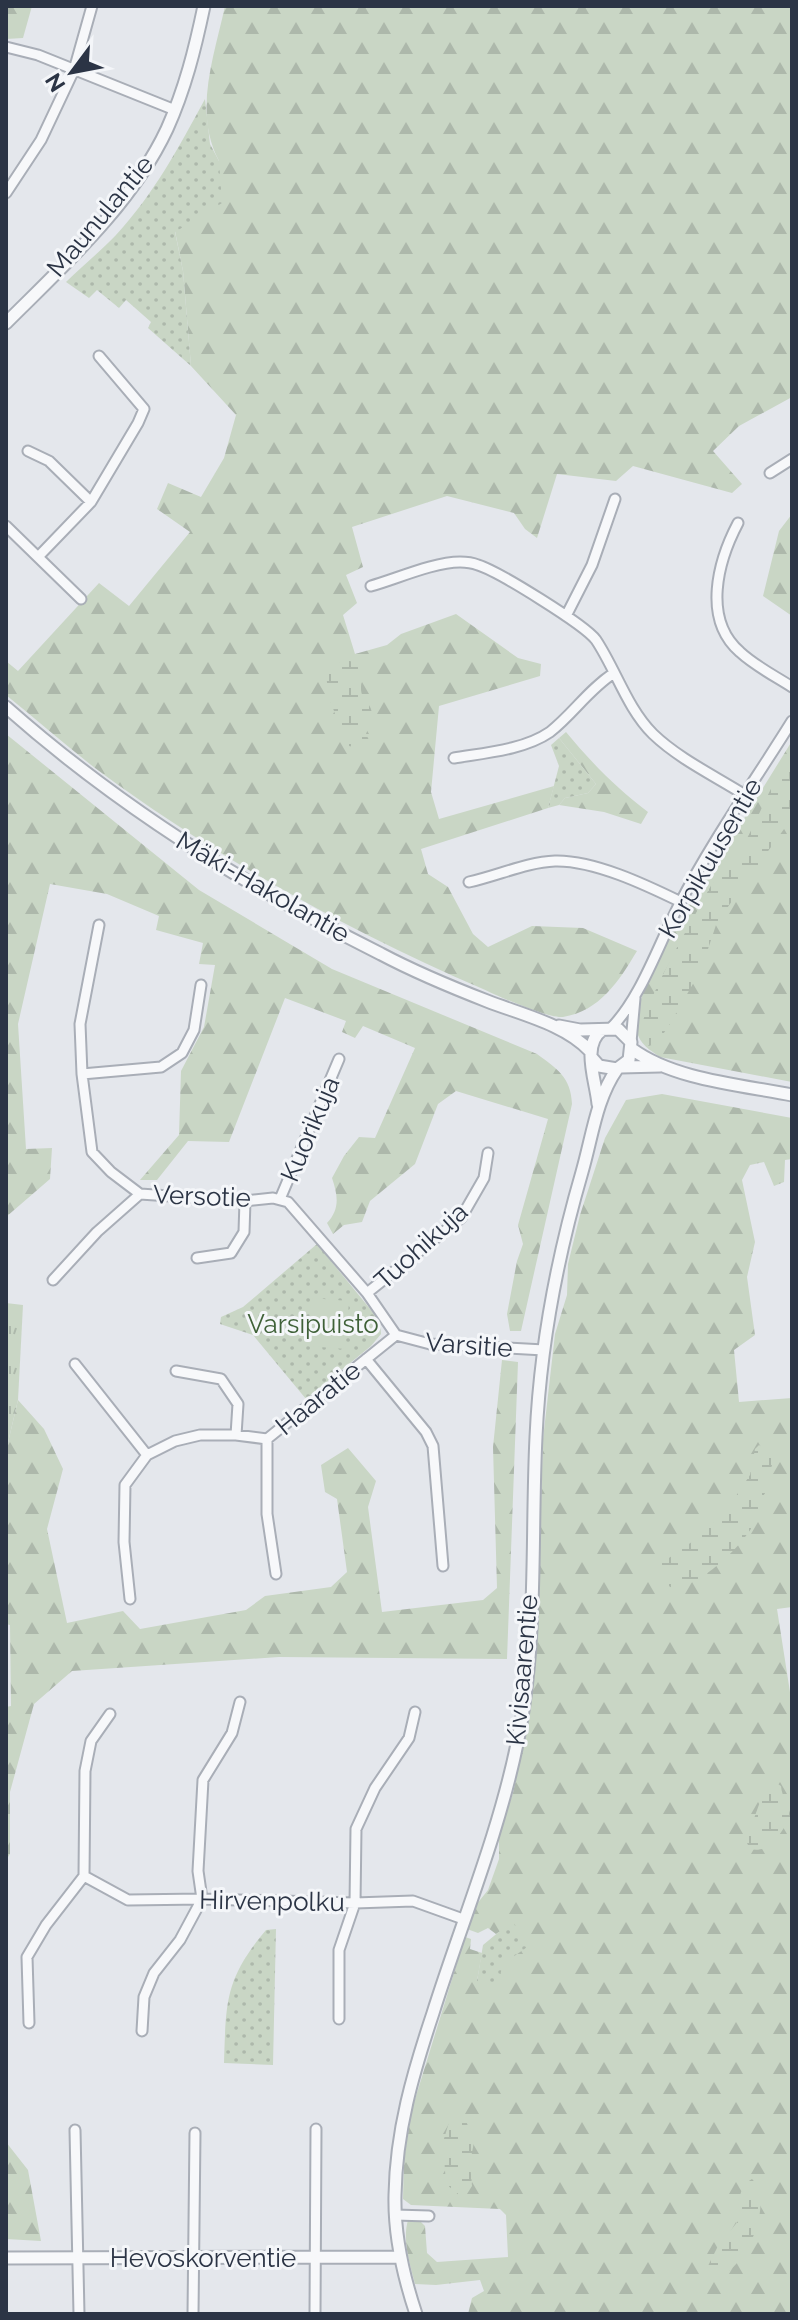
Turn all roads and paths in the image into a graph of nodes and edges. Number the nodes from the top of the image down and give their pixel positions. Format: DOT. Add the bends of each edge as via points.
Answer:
graph roads {
  1 [pos="92,6"];
  2 [pos="204,6"];
  3 [pos="6,47"];
  4 [pos="74,70"];
  5 [pos="175,110"];
  6 [pos="6,193"];
  7 [pos="6,323"];
  8 [pos="99,356"];
  9 [pos="28,451"];
  10 [pos="792,459"];
  11 [pos="770,473"];
  12 [pos="615,499"];
  13 [pos="91,502"];
  14 [pos="738,523"];
  15 [pos="6,526"];
  16 [pos="38,557"];
  17 [pos="371,586"];
  18 [pos="81,599"];
  19 [pos="566,616"];
  20 [pos="614,673"];
  21 [pos="792,687"];
  22 [pos="6,707"];
  23 [pos="792,721"];
  24 [pos="454,758"];
  25 [pos="745,795"];
  26 [pos="469,882"];
  27 [pos="681,902"];
  28 [pos="99,925"];
  29 [pos="201,985"];
  30 [pos="635,998"];
  31 [pos="545,1024"];
  32 [pos="608,1028"];
  33 [pos="631,1045"];
  34 [pos="591,1054"];
  35 [pos="339,1059"];
  36 [pos="661,1066"];
  37 [pos="619,1068"];
  38 [pos="82,1074"];
  39 [pos="792,1095"];
  40 [pos="598,1108"];
  41 [pos="488,1153"];
  42 [pos="140,1194"];
  43 [pos="280,1199"];
  44 [pos="245,1201"];
  45 [pos="197,1258"];
  46 [pos="53,1280"];
  47 [pos="367,1293"];
  48 [pos="396,1335"];
  49 [pos="544,1350"];
  50 [pos="366,1359"];
  51 [pos="75,1364"];
  52 [pos="176,1371"];
  53 [pos="236,1435"];
  54 [pos="267,1439"];
  55 [pos="147,1455"];
  56 [pos="443,1566"];
  57 [pos="276,1574"];
  58 [pos="130,1599"];
  59 [pos="240,1702"];
  60 [pos="415,1712"];
  61 [pos="110,1714"];
  62 [pos="84,1876"];
  63 [pos="202,1899"];
  64 [pos="355,1903"];
  65 [pos="463,1919"];
  66 [pos="339,2019"];
  67 [pos="29,2023"];
  68 [pos="142,2031"];
  69 [pos="316,2129"];
  70 [pos="75,2130"];
  71 [pos="195,2133"];
  72 [pos="395,2215"];
  73 [pos="429,2216"];
  74 [pos="400,2257"];
  75 [pos="6,2258"];
  76 [pos="79,2258"];
  77 [pos="193,2258"];
  78 [pos="315,2258"];
  79 [pos="79,2314"];
  80 [pos="193,2314"];
  81 [pos="315,2314"];
  82 [pos="416,2314"];
  1 -- 4 [label="street"];
  2 -- 5 [label="street, Maunulantie"];
  3 -- 4 [label="street"];
  4 -- 5 [label="street"];
  4 -- 6 [label="street" via="41,140"];
  5 -- 7 [label="street, Maunulantie" via="131,186"];
  8 -- 13 [label="street" via="144,409"];
  9 -- 13 [label="street" via="49,461"];
  10 -- 11 [label="street"];
  12 -- 19 [label="street" via="592,565"];
  13 -- 16 [label="street"];
  14 -- 21 [label="street" via="716,593 718,615 738,650"];
  15 -- 16 [label="street"];
  16 -- 18 [label="street"];
  17 -- 19 [label="street" via="446,564 478,565"];
  19 -- 20 [label="street" via="593,636"];
  20 -- 24 [label="street" via="537,739"];
  20 -- 25 [label="street" via="653,734"];
  22 -- 31 [label="street, Mäki-Hakolantie" via="128,804 244,880 384,956"];
  23 -- 25 [label="street, Korpikuusentie"];
  25 -- 27 [label="street, Korpikuusentie"];
  26 -- 27 [label="street" via="556,861 638,882"];
  27 -- 30 [label="street, Korpikuusentie"];
  28 -- 38 [label="street, Versotie" via="80,1024"];
  29 -- 38 [label="street" via="194,1030 182,1053 161,1067"];
  30 -- 32 [label="street, Korpikuusentie"];
  30 -- 33 [label="street, Korpikuusentie"];
  31 -- 32 [label="street, Mäki-Hakolantie"];
  31 -- 34 [label="street, Mäki-Hakolantie" via="580,1041"];
  32 -- 33 [label="street" via="623,1032"];
  32 -- 34 [label="street" via="593,1037"];
  33 -- 36 [label="street"];
  33 -- 37 [label="street" via="629,1060"];
  34 -- 37 [label="street" via="599,1066"];
  34 -- 40 [label="street, Kivisaarentie"];
  35 -- 43 [label="street, Kuorikuja"];
  36 -- 37 [label="street"];
  36 -- 39 [label="street"];
  37 -- 40 [label="street, Kivisaarentie"];
  38 -- 42 [label="street, Versotie" via="92,1152"];
  40 -- 49 [label="street, Kivisaarentie" via="560,1255"];
  41 -- 47 [label="street, Tuohikuja" via="484,1178 461,1218"];
  42 -- 44 [label="street, Versotie"];
  42 -- 46 [label="street"];
  43 -- 44 [label="street, Versotie"];
  43 -- 47 [label="street, Versotie" via="306,1220"];
  44 -- 45 [label="street" via="244,1232 231,1253"];
  47 -- 48 [label="street, Versotie"];
  48 -- 49 [label="street, Varsitie" via="430,1344"];
  48 -- 50 [label="street, Haaratie"];
  49 -- 65 [label="street, Kivisaarentie" via="524,1706 505,1795"];
  50 -- 54 [label="street, Haaratie"];
  50 -- 56 [label="street" via="433,1446"];
  51 -- 55 [label="street"];
  52 -- 53 [label="street" via="221,1379 238,1404"];
  53 -- 54 [label="street, Haaratie"];
  53 -- 55 [label="street, Haaratie" via="200,1435"];
  54 -- 57 [label="street" via="267,1514"];
  55 -- 58 [label="street" via="125,1485"];
  59 -- 63 [label="street" via="232,1733 203,1780 198,1871"];
  60 -- 64 [label="street" via="409,1738 375,1788 356,1829"];
  61 -- 62 [label="street" via="91,1741 85,1771"];
  62 -- 63 [label="street, Hirvenpolku" via="128,1900"];
  62 -- 67 [label="street" via="27,1957"];
  63 -- 64 [label="street, Hirvenpolku"];
  63 -- 68 [label="street" via="154,1973 144,1997"];
  64 -- 65 [label="street, Hirvenpolku" via="413,1901"];
  64 -- 66 [label="street" via="339,1950"];
  65 -- 72 [label="street, Kivisaarentie" via="404,2108"];
  69 -- 78 [label="street"];
  70 -- 76 [label="street"];
  71 -- 77 [label="street"];
  72 -- 73 [label="street"];
  72 -- 74 [label="street, Kivisaarentie"];
  74 -- 78 [label="street, Hevoskorventie"];
  74 -- 82 [label="street, Kivisaarentie"];
  75 -- 76 [label="street, Hevoskorventie"];
  76 -- 77 [label="street, Hevoskorventie"];
  76 -- 79 [label="street"];
  77 -- 78 [label="street, Hevoskorventie"];
  77 -- 80 [label="street"];
  78 -- 81 [label="street"];
}
